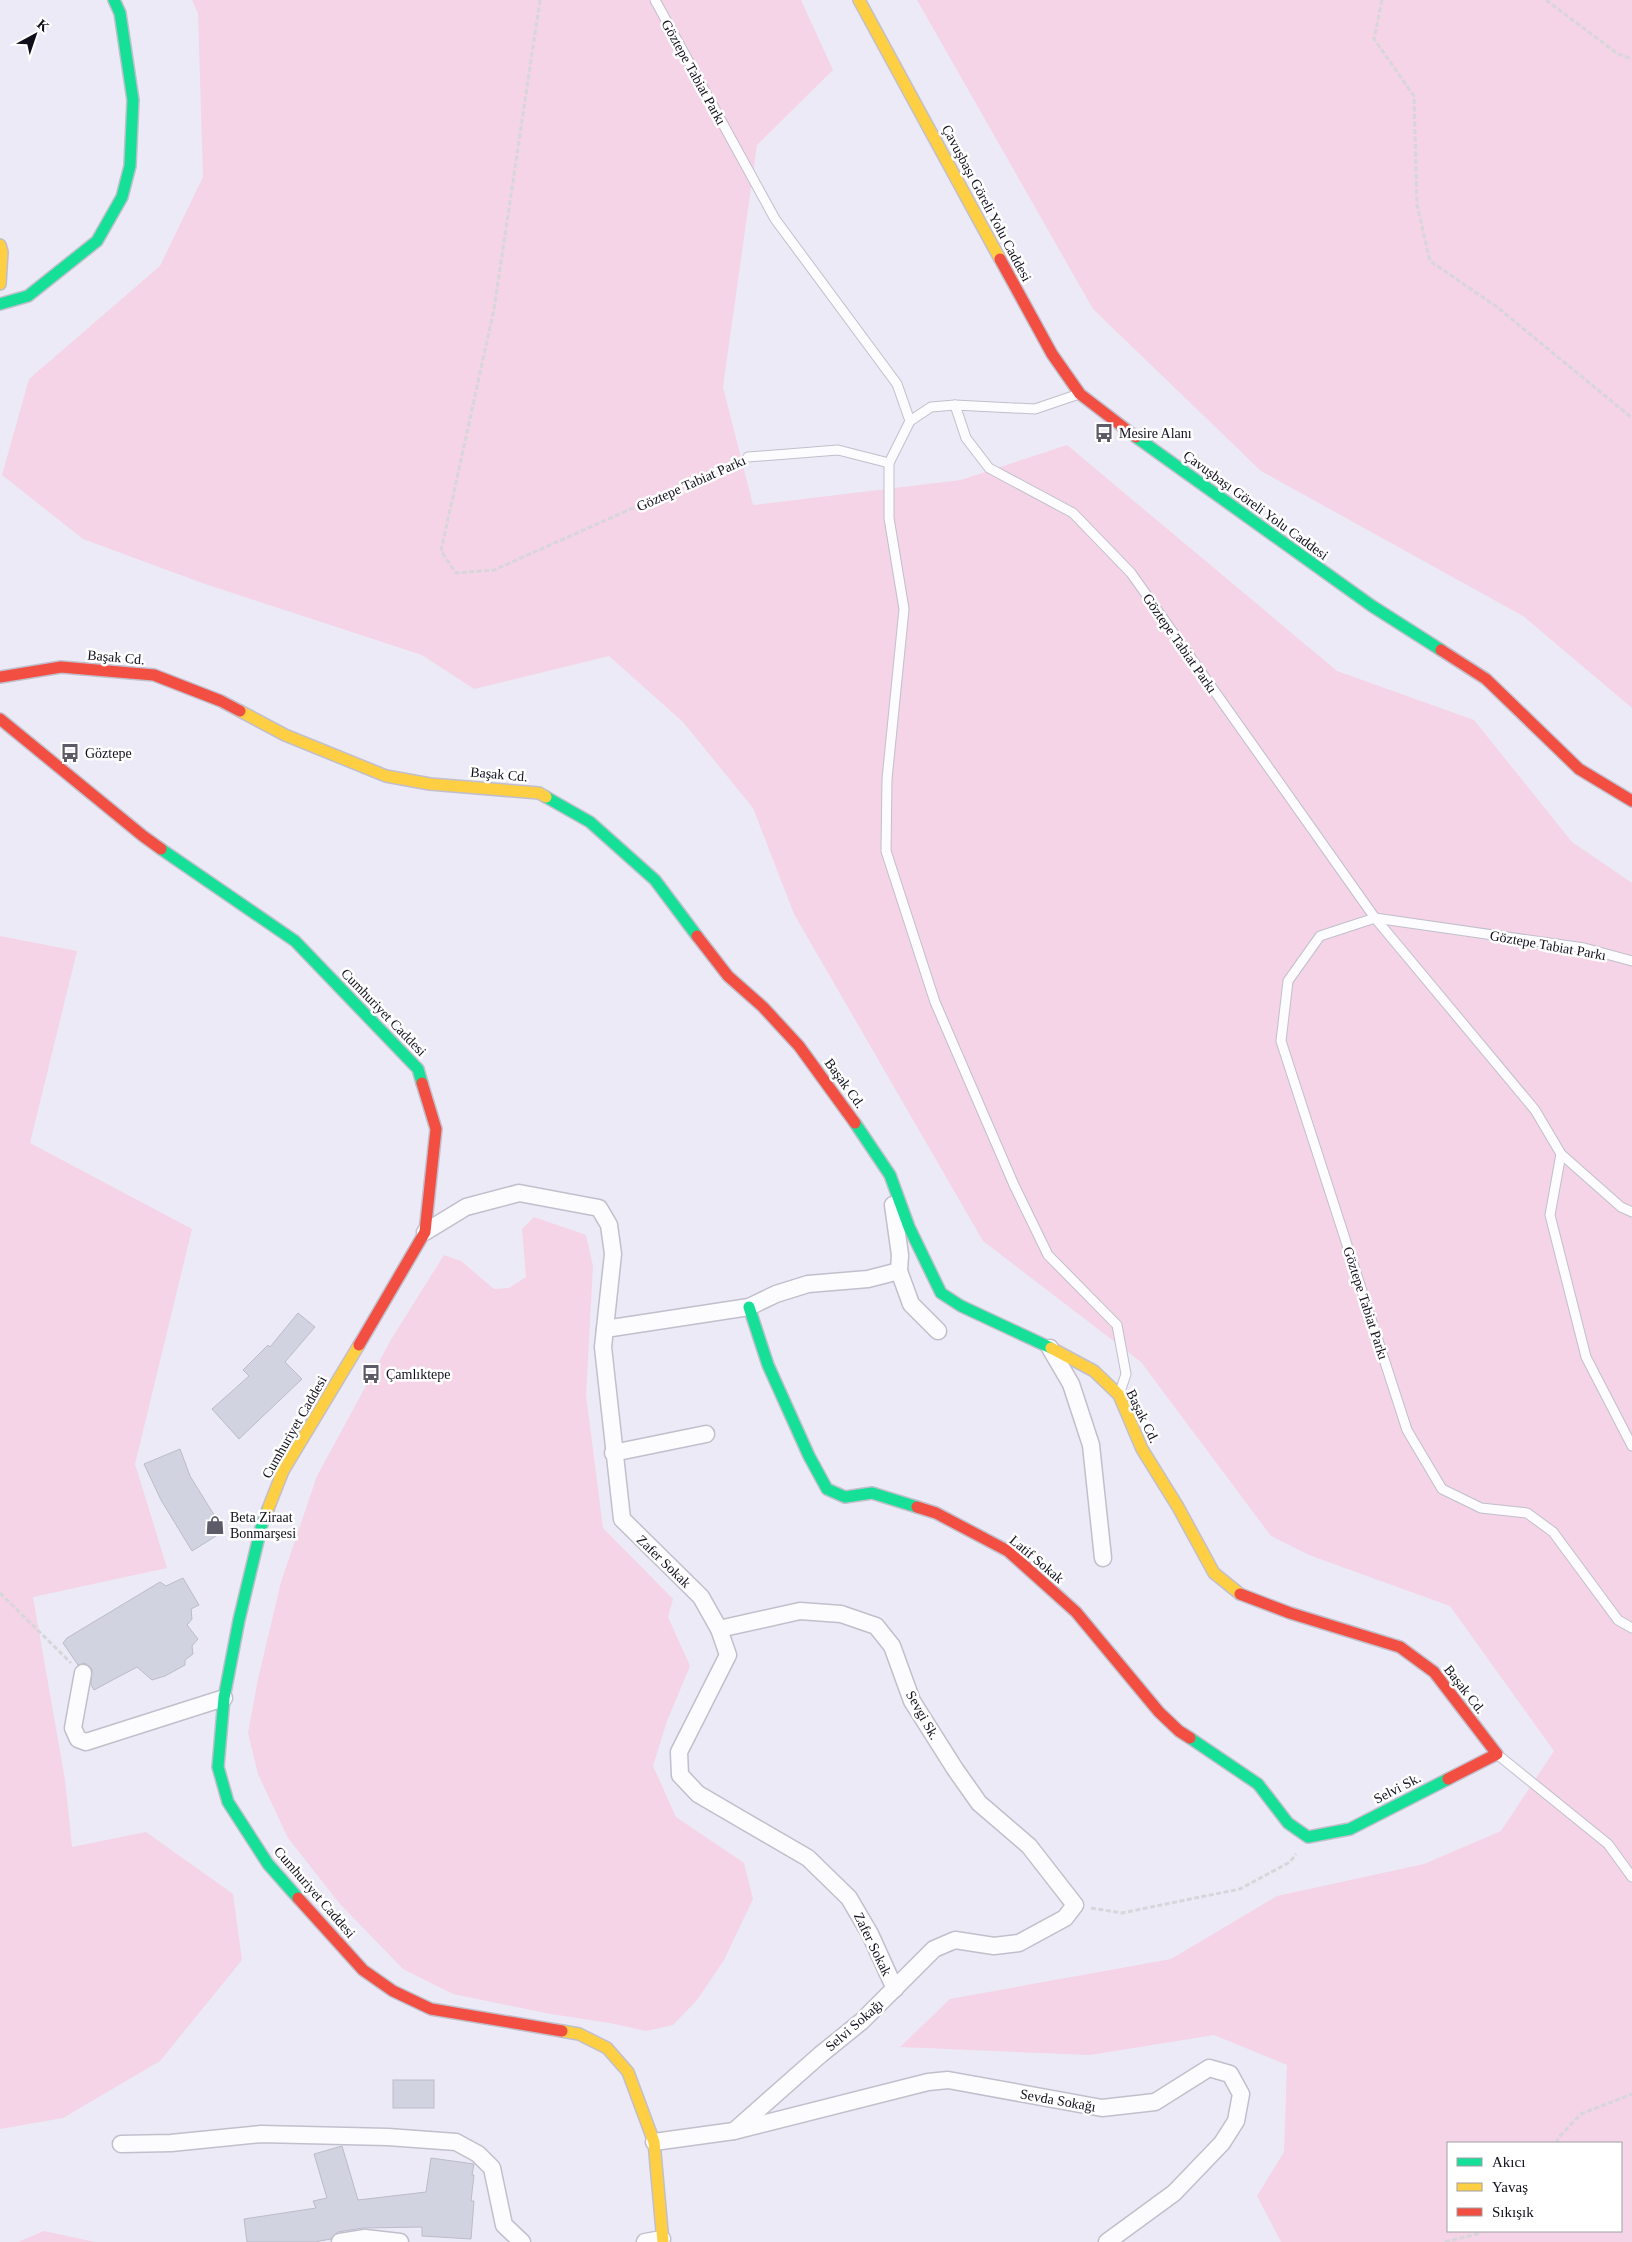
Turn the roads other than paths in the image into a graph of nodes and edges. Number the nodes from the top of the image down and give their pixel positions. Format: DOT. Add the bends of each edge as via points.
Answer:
graph roads {
  1 [pos="114,0"];
  2 [pos="655,0"];
  3 [pos="859,0"];
  4 [pos="0,245"];
  5 [pos="0,284"];
  6 [pos="0,304"];
  7 [pos="1080,394"];
  8 [pos="955,405"];
  9 [pos="910,421"];
  10 [pos="748,457"];
  11 [pos="889,463"];
  12 [pos="0,677"];
  13 [pos="0,719"];
  14 [pos="1632,801"];
  15 [pos="1374,918"];
  16 [pos="1632,961"];
  17 [pos="1561,1154"];
  18 [pos="890,1175"];
  19 [pos="1632,1212"];
  20 [pos="425,1232"];
  21 [pos="899,1271"];
  22 [pos="749,1308"];
  23 [pos="605,1330"];
  24 [pos="938,1331"];
  25 [pos="1048,1346"];
  26 [pos="1119,1395"];
  27 [pos="706,1434"];
  28 [pos="1632,1446"];
  29 [pos="613,1453"];
  30 [pos="1102,1558"];
  31 [pos="1632,1628"];
  32 [pos="719,1629"];
  33 [pos="83,1673"];
  34 [pos="224,1698"];
  35 [pos="1497,1754"];
  36 [pos="1308,1838"];
  37 [pos="1632,1877"];
  38 [pos="1065,1918"];
  39 [pos="895,1989"];
  40 [pos="734,2131"];
  41 [pos="654,2142"];
  42 [pos="121,2144"];
  43 [pos="663,2240"];
  44 [pos="340,2242"];
  45 [pos="400,2242"];
  46 [pos="522,2242"];
  47 [pos="645,2242"];
  48 [pos="1107,2242"];
  1 -- 6 [label="main road" via="120,13 133,100 130,166 122,197 97,241 28,296"];
  2 -- 9 [label="lane, Göztepe Tabiat Parkı" via="775,219 897,384"];
  3 -- 7 [label="main road, Çavuşbaşı Göreli Yolu Caddesi" via="1052,354"];
  4 -- 5 [label="main road"];
  7 -- 8 [label="lane" via="1035,408"];
  7 -- 14 [label="main road, Çavuşbaşı Göreli Yolu Caddesi" via="1372,606 1486,679 1579,769"];
  8 -- 9 [label="lane" via="931,407"];
  8 -- 15 [label="lane, Göztepe Tabiat Parkı" via="966,438 989,468 1073,513 1131,573"];
  9 -- 11 [label="lane"];
  10 -- 11 [label="lane, Göztepe Tabiat Parkı" via="838,450"];
  11 -- 26 [label="lane" via="889,518 904,609 887,779 886,851 935,1002 1048,1256 1117,1325 1126,1374"];
  12 -- 18 [label="main road, Başak Cd." via="61,667 154,675 221,701 285,735 386,776 430,784 539,793 590,822 655,880 728,976 764,1007 799,1046"];
  13 -- 20 [label="main road, Cumhuriyet Caddesi" via="143,836 295,941 418,1069 436,1129"];
  15 -- 16 [label="lane, Göztepe Tabiat Parkı" via="1584,948"];
  15 -- 17 [label="lane, Göztepe Tabiat Parkı" via="1535,1110"];
  15 -- 31 [label="lane, Göztepe Tabiat Parkı" via="1320,936 1288,981 1281,1041 1408,1430 1442,1489 1481,1508 1527,1512 1553,1532 1618,1620"];
  17 -- 19 [label="lane, Göztepe Tabiat Parkı" via="1621,1207"];
  17 -- 28 [label="lane" via="1550,1215 1586,1357"];
  18 -- 21 [label="street"];
  18 -- 25 [label="main road, Başak Cd." via="941,1293 961,1306"];
  20 -- 23 [label="street, Zafer Sokak" via="466,1208 519,1193 599,1208 609,1225 614,1254"];
  20 -- 34 [label="main road, Cumhuriyet Caddesi" via="283,1471 262,1524"];
  21 -- 22 [label="street" via="868,1279 808,1284 776,1294"];
  21 -- 24 [label="street" via="911,1304"];
  22 -- 23 [label="street"];
  22 -- 36 [label="main road, Latif Sokak" via="768,1365 827,1489 845,1497 872,1493 936,1513 1008,1551 1076,1612 1159,1712 1179,1731 1258,1784 1288,1823"];
  23 -- 29 [label="street, Zafer Sokak" via="603,1347"];
  25 -- 26 [label="main road, Başak Cd." via="1094,1371"];
  25 -- 30 [label="street" via="1071,1384 1091,1445"];
  26 -- 35 [label="main road, Başak Cd." via="1142,1449 1214,1573 1240,1594 1400,1647 1434,1672"];
  27 -- 29 [label="street"];
  29 -- 32 [label="street, Zafer Sokak" via="622,1520 701,1597"];
  32 -- 38 [label="street, Sevgi Sk." via="800,1611 841,1614 876,1626 892,1646 912,1700 979,1803 1029,1846 1075,1905"];
  32 -- 39 [label="street, Zafer Sokak" via="728,1655 679,1752 680,1775 698,1794 808,1858 842,1891 870,1934"];
  33 -- 34 [label="street" via="73,1728 78,1739 86,1742"];
  34 -- 41 [label="main road, Cumhuriyet Caddesi" via="218,1767 228,1802 268,1864 363,1970 393,1991 431,2009 579,2034 607,2048 628,2072"];
  35 -- 36 [label="main road, Selvi Sk." via="1350,1829"];
  35 -- 37 [label="lane" via="1608,1844"];
  38 -- 39 [label="street, Selvi Sokağı" via="1018,1943 994,1946 955,1940 934,1949"];
  39 -- 40 [label="street, Selvi Sokağı"];
  40 -- 41 [label="street, Sevda Sokağı"];
  40 -- 48 [label="street, Sevda Sokağı" via="928,2082 948,2080 1102,2108 1155,2102 1209,2068 1230,2074 1241,2094 1236,2121 1222,2143 1174,2193"];
  41 -- 43 [label="main road, Cumhuriyet Caddesi"];
  42 -- 46 [label="street" via="171,2143 261,2134 456,2142 478,2154 492,2168 504,2224"];
  43 -- 47 [label="street"];
  44 -- 45 [label="street" via="365,2238"];
}
